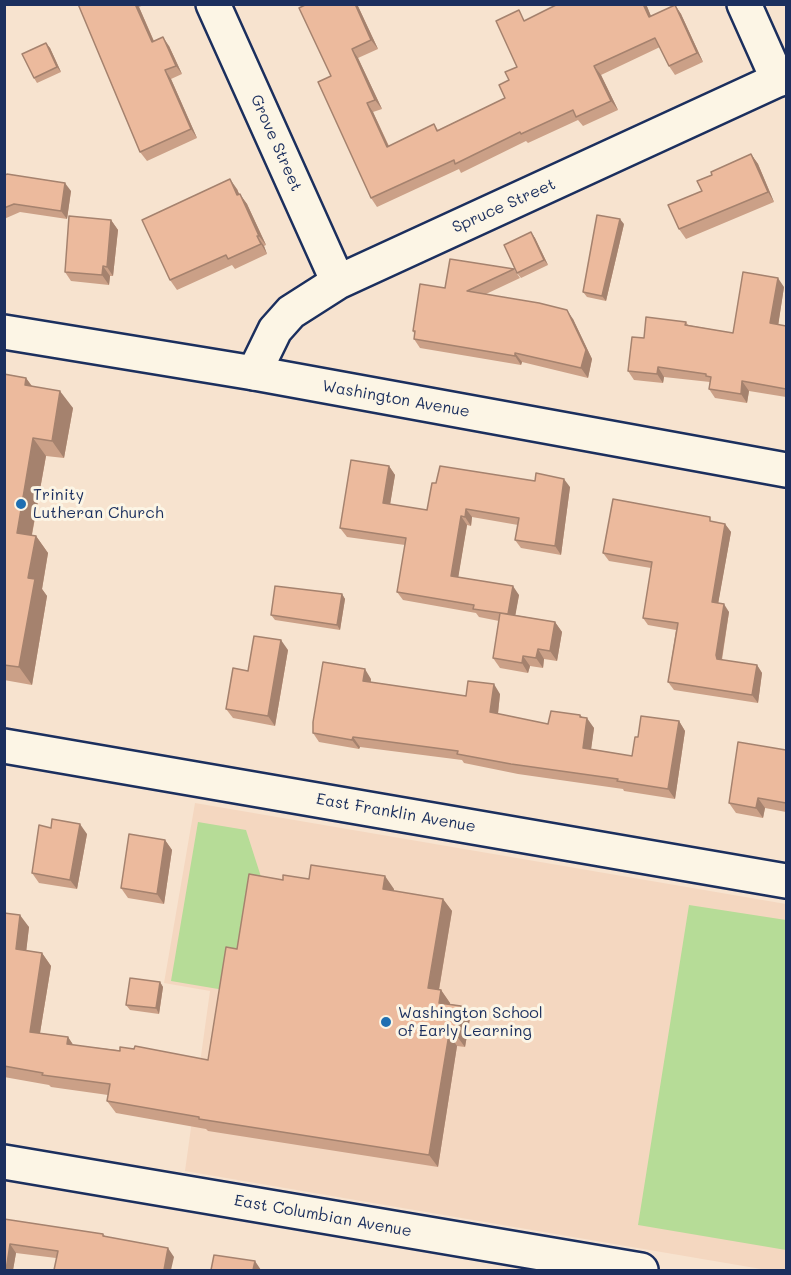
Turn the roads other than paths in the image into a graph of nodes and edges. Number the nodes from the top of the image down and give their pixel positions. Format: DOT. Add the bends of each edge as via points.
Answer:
graph roads {
  1 [pos="213,4"];
  2 [pos="744,4"];
  3 [pos="782,78"];
  4 [pos="338,282"];
  5 [pos="4,332"];
  6 [pos="254,374"];
  7 [pos="786,470"];
  8 [pos="4,746"];
  9 [pos="786,881"];
  10 [pos="4,1162"];
  11 [pos="641,1270"];
  1 -- 4 [label="street, Grove Street"];
  2 -- 3 [label="street"];
  3 -- 4 [label="street, Spruce Street"];
  4 -- 6 [label="street, Spruce Street" via="291,312 275,330"];
  5 -- 6 [label="street, Washington Avenue"];
  6 -- 7 [label="street, Washington Avenue"];
  8 -- 9 [label="street, East Franklin Avenue"];
  10 -- 11 [label="street, East Columbian Avenue"];
}
